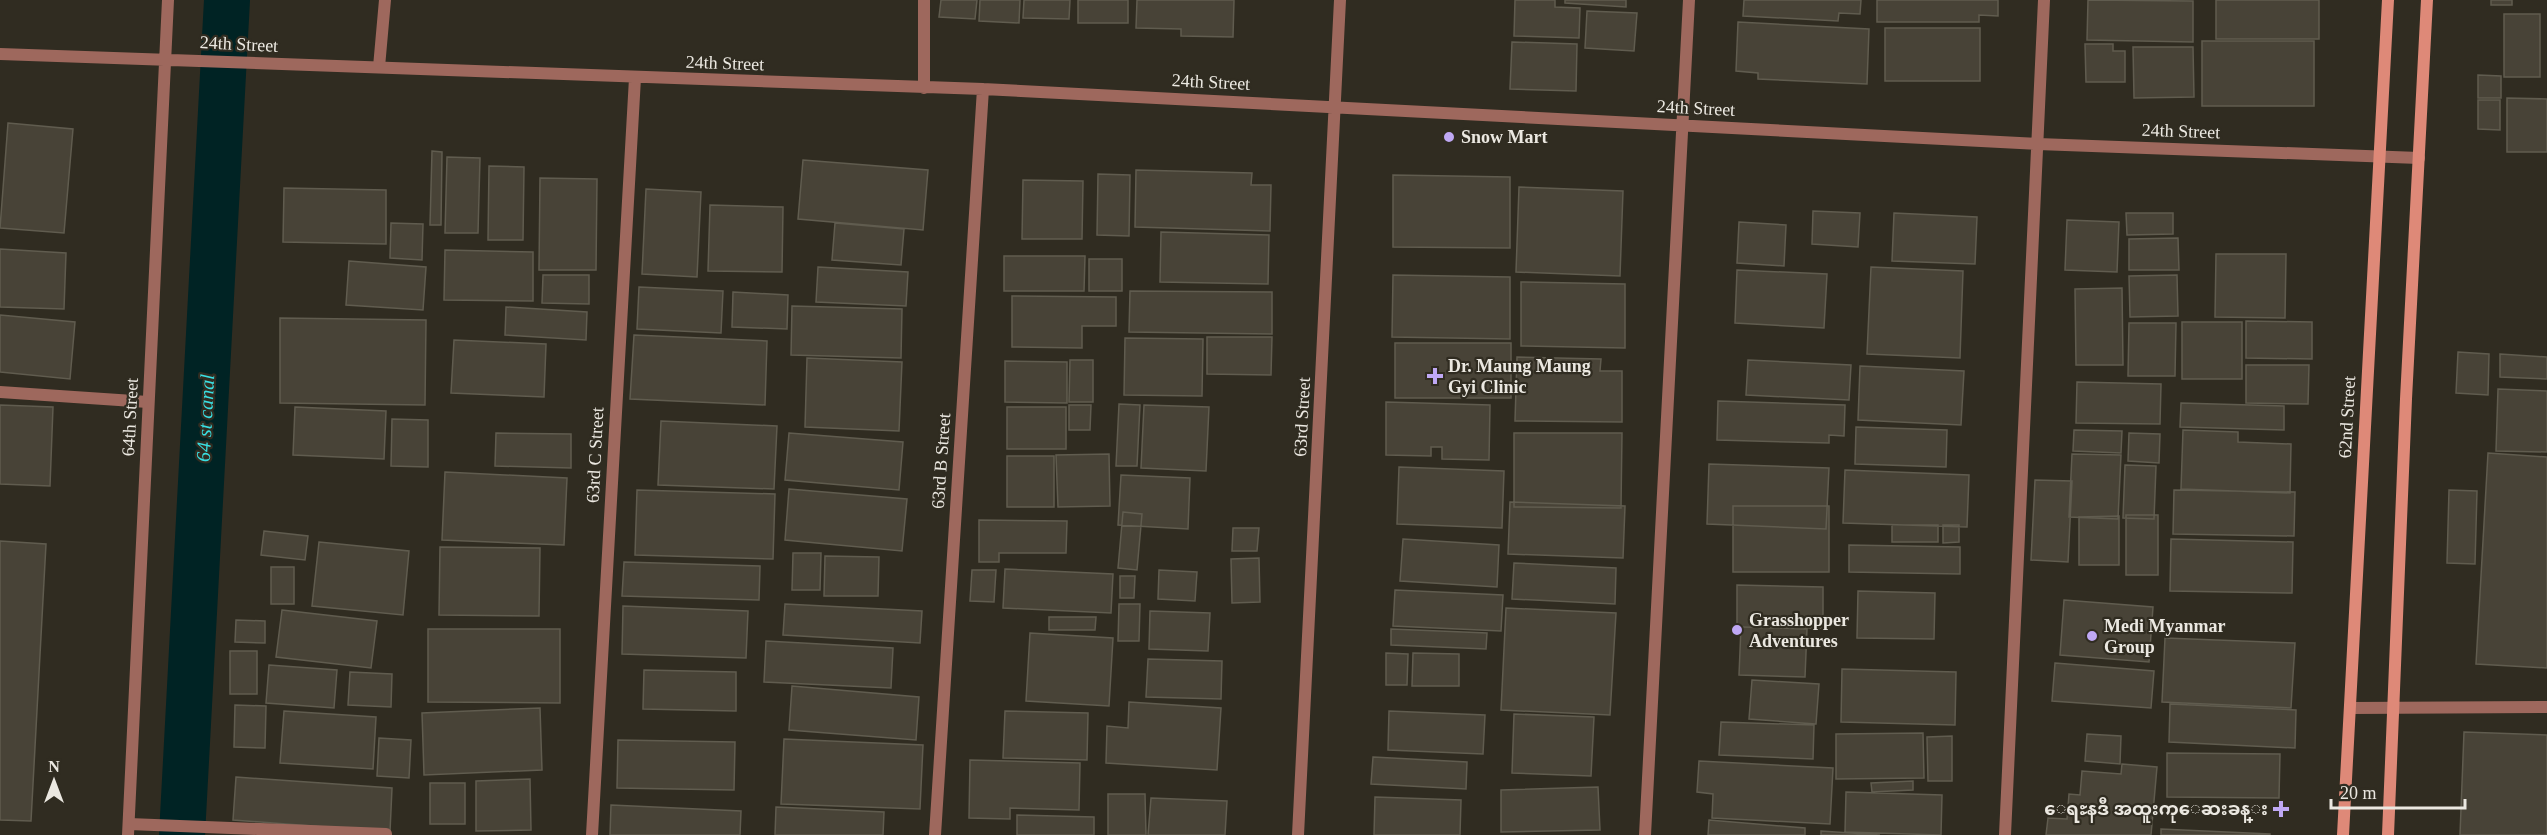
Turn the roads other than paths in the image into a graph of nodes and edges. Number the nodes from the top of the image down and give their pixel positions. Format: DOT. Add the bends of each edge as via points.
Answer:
graph roads {
  1 [pos="168,0"];
  2 [pos="385,0"];
  3 [pos="924,0"];
  4 [pos="1340,0"];
  5 [pos="1689,0"];
  6 [pos="2044,0"];
  7 [pos="2388,0"];
  8 [pos="2427,0"];
  9 [pos="0,54"];
  10 [pos="164,59"];
  11 [pos="379,68"];
  12 [pos="635,78"];
  13 [pos="924,88"];
  14 [pos="983,89"];
  15 [pos="1336,106"];
  16 [pos="1682,126"];
  17 [pos="2038,144"];
  18 [pos="2379,156"];
  19 [pos="2419,158"];
  20 [pos="0,392"];
  21 [pos="148,402"];
  22 [pos="2547,707"];
  23 [pos="2350,708"];
  24 [pos="2395,708"];
  25 [pos="129,830"];
  26 [pos="386,834"];
  27 [pos="592,835"];
  28 [pos="935,835"];
  29 [pos="1298,835"];
  30 [pos="1646,835"];
  31 [pos="2005,835"];
  32 [pos="2343,835"];
  33 [pos="2388,835"];
  1 -- 10 [label="street, 64th Street"];
  2 -- 11 [label="street"];
  3 -- 13 [label="street"];
  4 -- 15 [label="street, 63rd Street"];
  5 -- 16 [label="street"];
  6 -- 17 [label="street"];
  7 -- 18 [label="main road, 62nd Street"];
  8 -- 19 [label="main road"];
  9 -- 10 [label="street, 24th Street"];
  10 -- 11 [label="street, 24th Street"];
  10 -- 21 [label="street, 64th Street"];
  11 -- 12 [label="street, 24th Street"];
  12 -- 13 [label="street, 24th Street"];
  12 -- 27 [label="street, 63rd C Street"];
  13 -- 14 [label="street, 24th Street"];
  14 -- 15 [label="street, 24th Street"];
  14 -- 28 [label="street, 63rd B Street"];
  15 -- 16 [label="street, 24th Street"];
  15 -- 29 [label="street, 63rd Street"];
  16 -- 17 [label="street, 24th Street"];
  16 -- 30 [label="street"];
  17 -- 18 [label="street, 24th Street"];
  17 -- 31 [label="street"];
  18 -- 19 [label="street, 24th Street"];
  18 -- 23 [label="main road, 62nd Street"];
  19 -- 24 [label="main road"];
  20 -- 21 [label="street"];
  21 -- 25 [label="street, 64th Street"];
  22 -- 24 [label="street"];
  23 -- 24 [label="street"];
  23 -- 32 [label="main road, 62nd Street"];
  24 -- 33 [label="main road"];
  25 -- 26 [label="street" via="169,824"];
}
